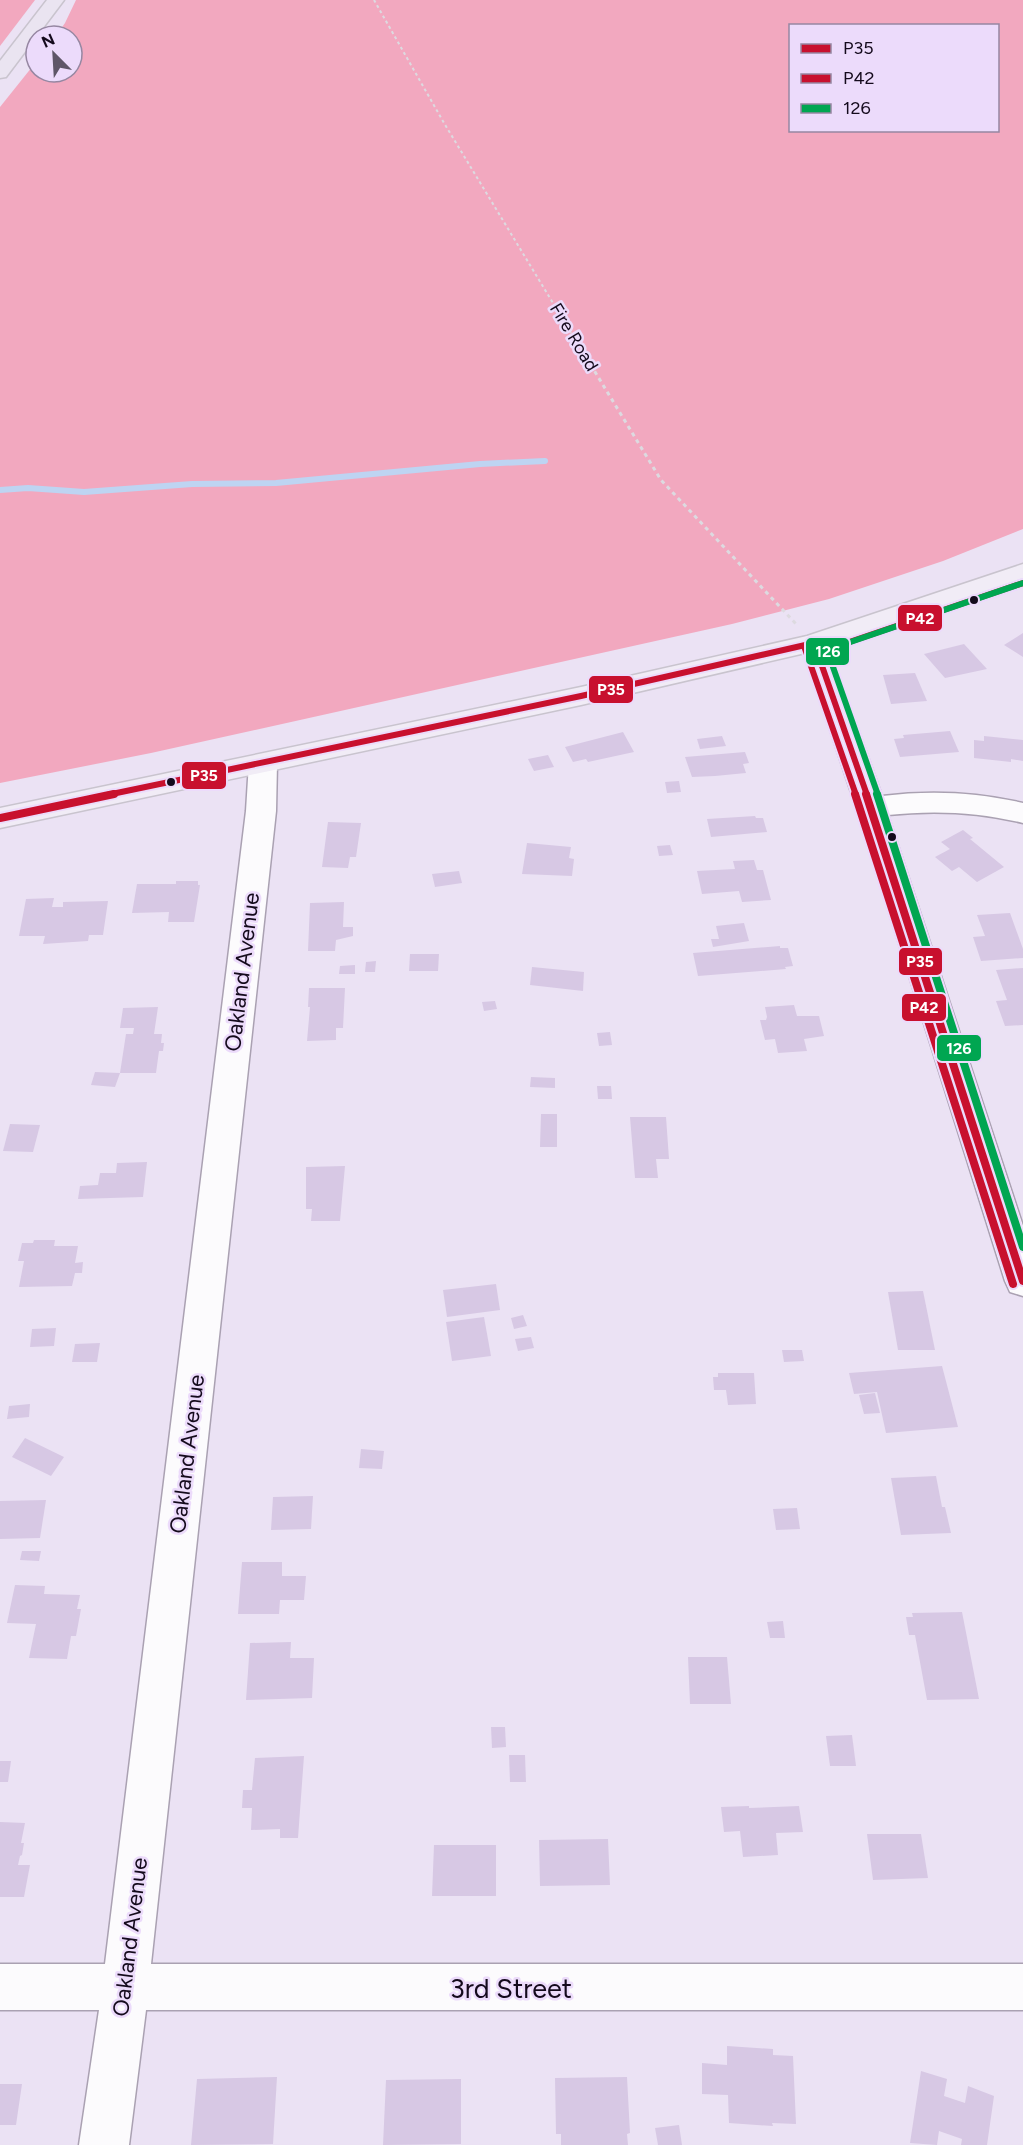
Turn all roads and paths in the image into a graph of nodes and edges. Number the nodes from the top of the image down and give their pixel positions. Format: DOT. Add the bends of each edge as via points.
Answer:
graph roads {
  1 [pos="56,0"];
  2 [pos="374,0"];
  3 [pos="0,73"];
  4 [pos="1023,572"];
  5 [pos="814,643"];
  6 [pos="263,763"];
  7 [pos="871,807"];
  8 [pos="1023,813"];
  9 [pos="0,818"];
  10 [pos="1023,1281"];
  11 [pos="0,1987"];
  12 [pos="1023,1987"];
  13 [pos="124,1989"];
  14 [pos="104,2145"];
  1 -- 3 [label="highway"];
  2 -- 5 [label="path, Fire Road" via="660,480"];
  4 -- 5 [label="main road"];
  5 -- 6 [label="main road"];
  5 -- 7 [label="street"];
  6 -- 9 [label="main road"];
  6 -- 13 [label="street, Oakland Avenue" via="261,811"];
  7 -- 8 [label="street" via="954,802"];
  7 -- 10 [label="street"];
  11 -- 13 [label="street, 3rd Street"];
  12 -- 13 [label="street, 3rd Street"];
  13 -- 14 [label="street, Oakland Avenue"];
}
